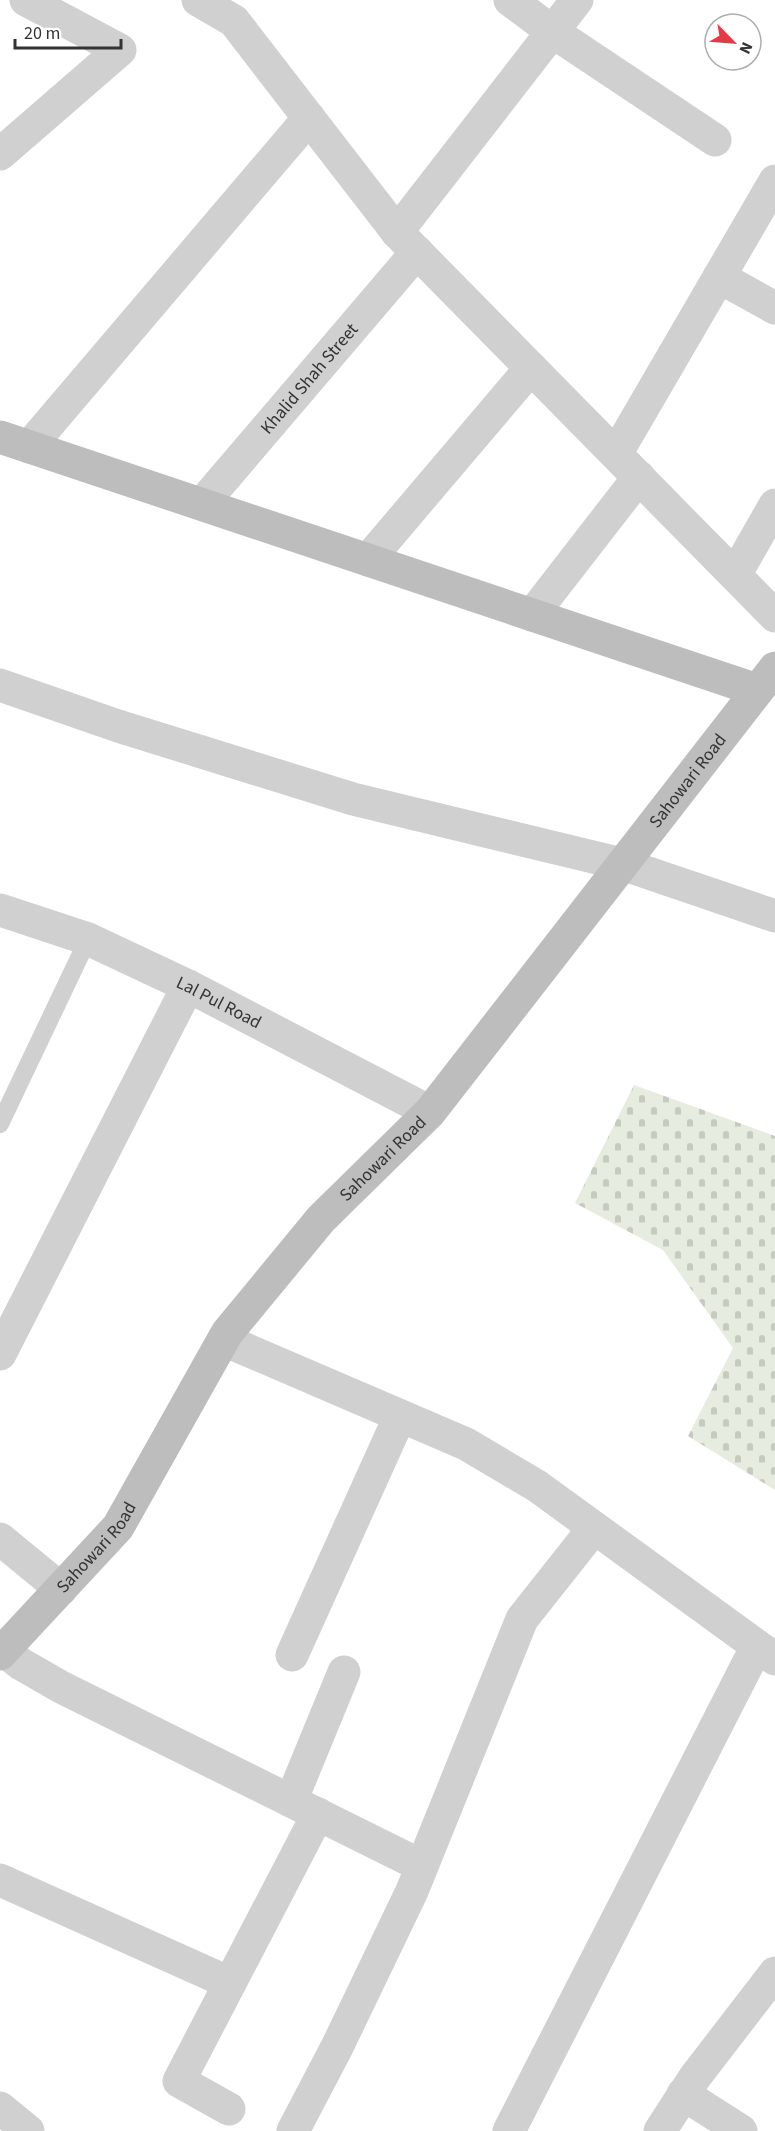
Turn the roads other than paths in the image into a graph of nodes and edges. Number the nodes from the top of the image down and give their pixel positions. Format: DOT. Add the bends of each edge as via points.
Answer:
graph roads {
  1 [pos="26,0"];
  2 [pos="198,0"];
  3 [pos="510,0"];
  4 [pos="578,0"];
  5 [pos="552,32"];
  6 [pos="309,118"];
  7 [pos="715,140"];
  8 [pos="0,154"];
  9 [pos="775,181"];
  10 [pos="407,242"];
  11 [pos="719,277"];
  12 [pos="775,308"];
  13 [pos="531,368"];
  14 [pos="14,442"];
  15 [pos="616,454"];
  16 [pos="639,477"];
  17 [pos="202,504"];
  18 [pos="775,505"];
  19 [pos="368,560"];
  20 [pos="735,575"];
  21 [pos="532,615"];
  22 [pos="775,615"];
  23 [pos="766,679"];
  24 [pos="0,685"];
  25 [pos="621,864"];
  26 [pos="0,910"];
  27 [pos="775,916"];
  28 [pos="88,939"];
  29 [pos="188,986"];
  30 [pos="430,1112"];
  31 [pos="0,1124"];
  32 [pos="224,1340"];
  33 [pos="0,1354"];
  34 [pos="400,1416"];
  35 [pos="594,1528"];
  36 [pos="0,1539"];
  37 [pos="61,1589"];
  38 [pos="2,1652"];
  39 [pos="766,1652"];
  40 [pos="292,1655"];
  41 [pos="344,1672"];
  42 [pos="304,1807"];
  43 [pos="422,1866"];
  44 [pos="0,1880"];
  45 [pos="775,1973"];
  46 [pos="230,1983"];
  47 [pos="683,2094"];
  48 [pos="0,2108"];
  49 [pos="229,2109"];
  50 [pos="28,2131"];
  51 [pos="293,2131"];
  52 [pos="509,2131"];
  53 [pos="660,2131"];
  54 [pos="741,2131"];
  1 -- 8 [label="street" via="120,50"];
  2 -- 6 [label="street" via="234,21"];
  3 -- 5 [label="street"];
  4 -- 5 [label="street, Khalid Shah Street"];
  5 -- 7 [label="street"];
  5 -- 10 [label="street, Khalid Shah Street"];
  6 -- 10 [label="street"];
  6 -- 14 [label="street"];
  9 -- 11 [label="street"];
  10 -- 13 [label="street"];
  10 -- 17 [label="street, Khalid Shah Street"];
  11 -- 12 [label="street"];
  11 -- 15 [label="street"];
  13 -- 15 [label="street"];
  13 -- 19 [label="street"];
  14 -- 17 [label="street"];
  15 -- 16 [label="street"];
  16 -- 20 [label="street"];
  16 -- 21 [label="street"];
  17 -- 19 [label="street"];
  18 -- 20 [label="street"];
  19 -- 21 [label="street"];
  20 -- 22 [label="street"];
  21 -- 23 [label="street"];
  23 -- 25 [label="street, Sahowari Road"];
  24 -- 25 [label="street" via="353,799"];
  25 -- 27 [label="street"];
  25 -- 30 [label="street, Sahowari Road"];
  26 -- 28 [label="street, Lal Pul Road"];
  28 -- 29 [label="street, Lal Pul Road"];
  28 -- 31 [label="lane"];
  29 -- 30 [label="street, Lal Pul Road"];
  29 -- 33 [label="street"];
  30 -- 32 [label="street, Sahowari Road" via="321,1219"];
  32 -- 34 [label="street"];
  32 -- 37 [label="street, Sahowari Road" via="118,1527"];
  34 -- 35 [label="street" via="466,1444 537,1486"];
  34 -- 40 [label="street"];
  35 -- 39 [label="street"];
  35 -- 43 [label="street" via="522,1618"];
  36 -- 37 [label="street"];
  37 -- 38 [label="street, Sahowari Road"];
  38 -- 42 [label="street" via="61,1687"];
  39 -- 52 [label="street"];
  41 -- 42 [label="street"];
  42 -- 43 [label="street"];
  42 -- 46 [label="street"];
  43 -- 51 [label="street"];
  44 -- 46 [label="street"];
  45 -- 47 [label="street"];
  46 -- 49 [label="street" via="179,2081"];
  47 -- 53 [label="street"];
  47 -- 54 [label="street"];
  48 -- 50 [label="street"];
}
